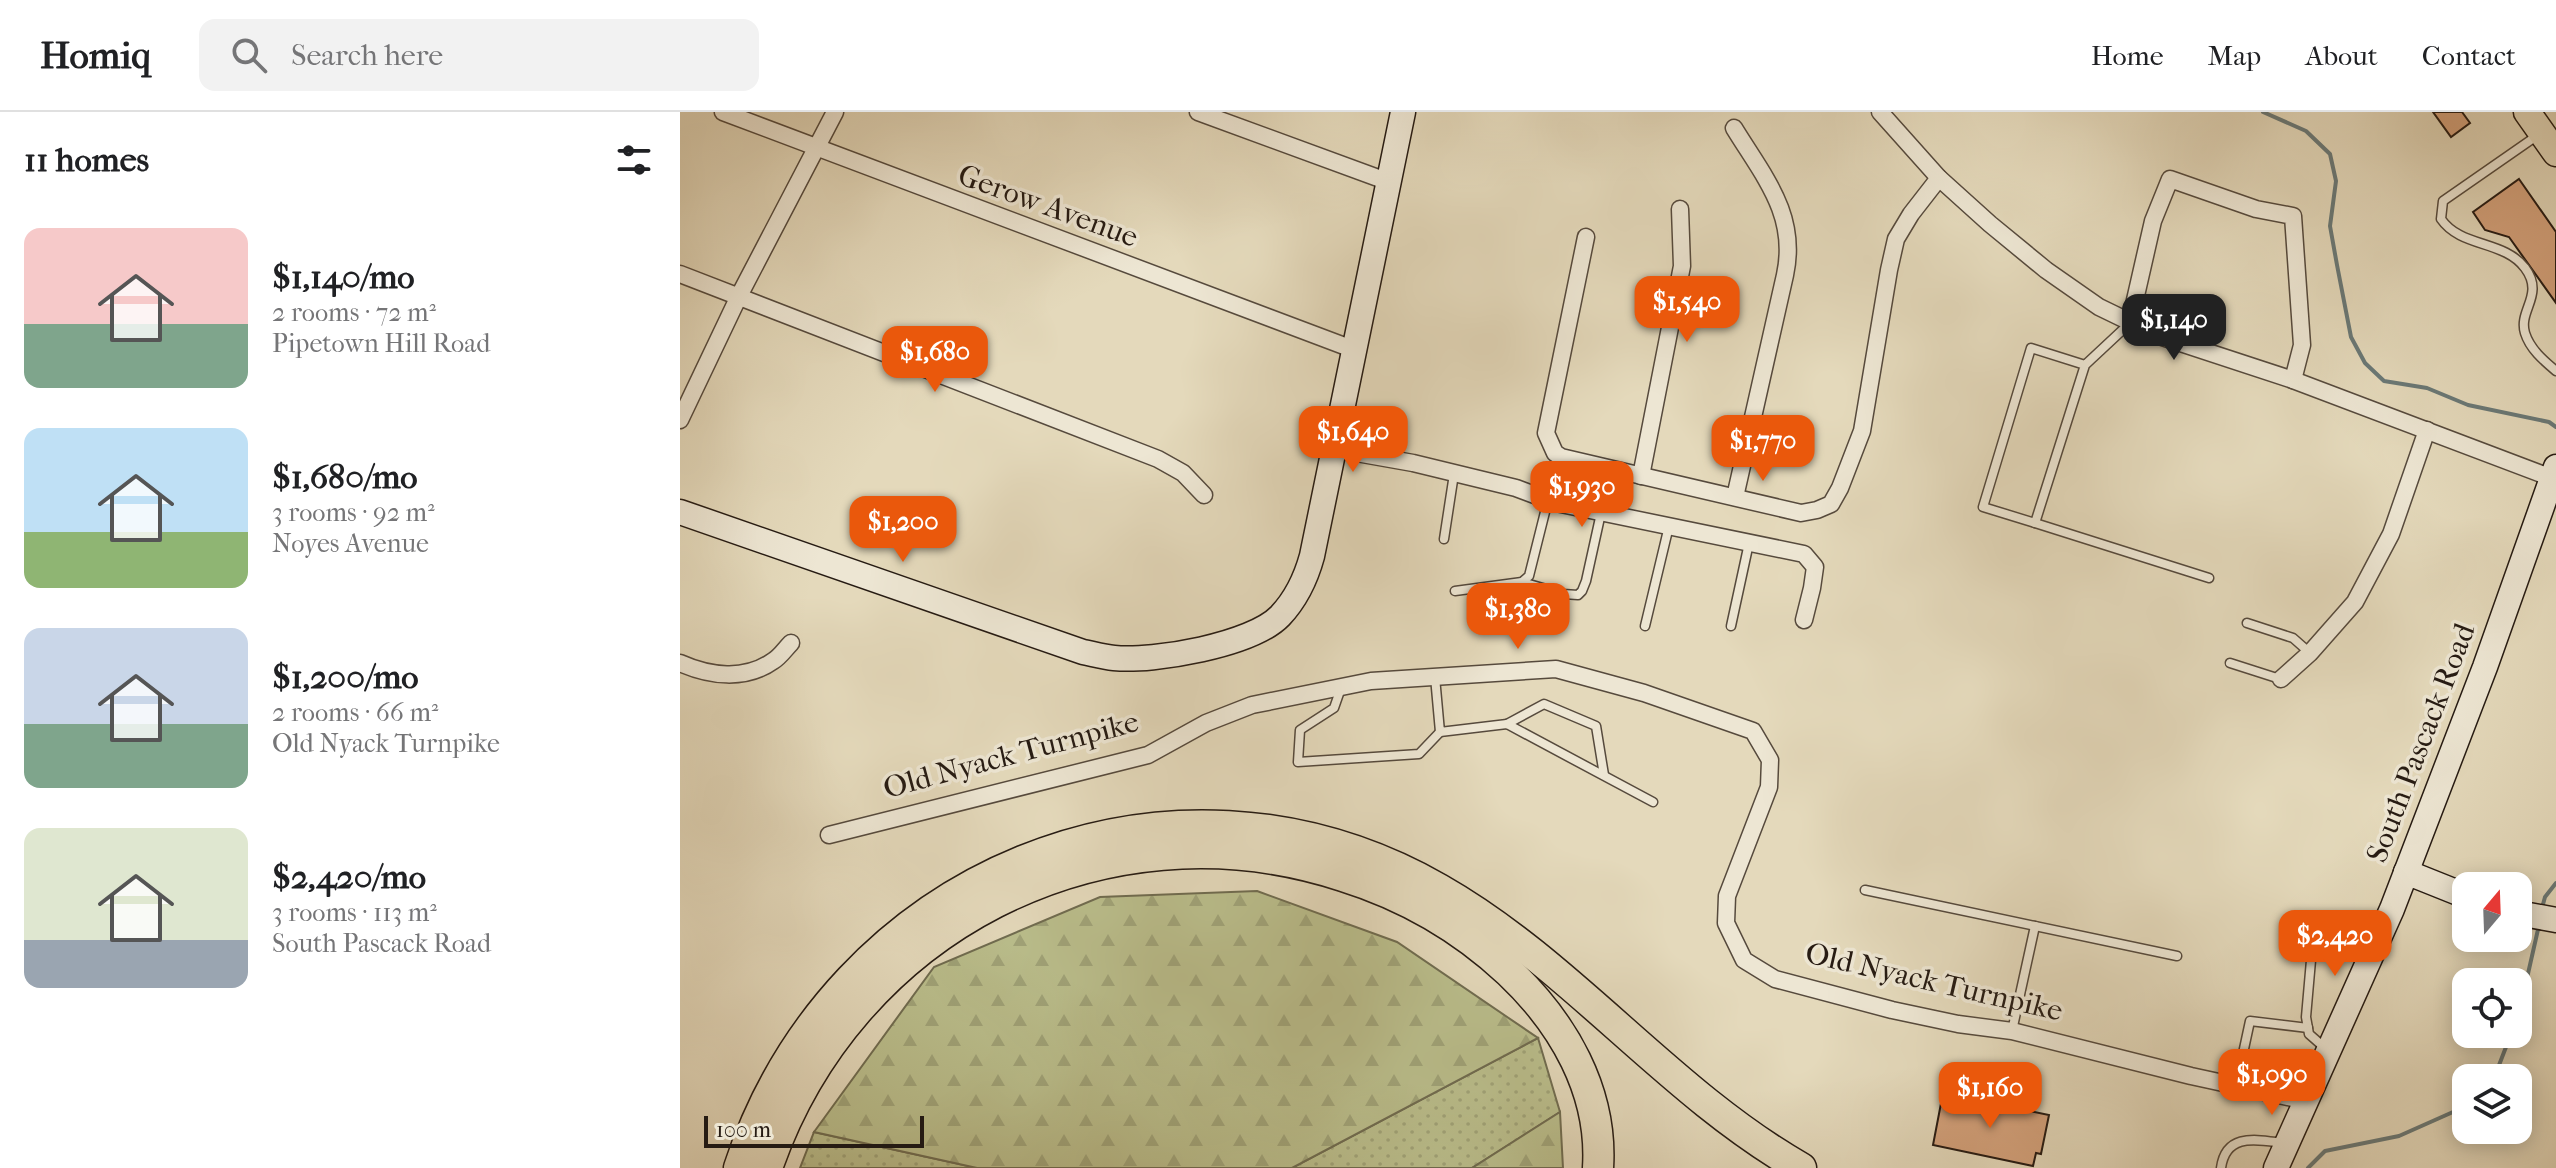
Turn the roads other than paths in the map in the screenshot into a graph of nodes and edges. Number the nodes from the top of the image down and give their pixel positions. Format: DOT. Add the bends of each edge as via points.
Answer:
graph roads {
  1 [pos="723,112"];
  2 [pos="835,112"];
  3 [pos="1198,112"];
  4 [pos="1403,112"];
  5 [pos="1880,112"];
  6 [pos="1734,128"];
  7 [pos="2542,132"];
  8 [pos="816,149"];
  9 [pos="1939,178"];
  10 [pos="1389,182"];
  11 [pos="1680,209"];
  12 [pos="1586,237"];
  13 [pos="680,274"];
  14 [pos="739,296"];
  15 [pos="2130,322"];
  16 [pos="1355,350"];
  17 [pos="2085,365"];
  18 [pos="2556,371"];
  19 [pos="2293,380"];
  20 [pos="680,420"];
  21 [pos="2427,430"];
  22 [pos="1334,449"];
  23 [pos="1455,473"];
  24 [pos="2554,473"];
  25 [pos="1641,476"];
  26 [pos="1204,495"];
  27 [pos="1735,497"];
  28 [pos="1548,500"];
  29 [pos="680,512"];
  30 [pos="1601,513"];
  31 [pos="2035,523"];
  32 [pos="1669,526"];
  33 [pos="1444,539"];
  34 [pos="1750,543"];
  35 [pos="2209,578"];
  36 [pos="1522,582"];
  37 [pos="1455,591"];
  38 [pos="1804,620"];
  39 [pos="2247,623"];
  40 [pos="1645,626"];
  41 [pos="1731,626"];
  42 [pos="791,643"];
  43 [pos="2310,653"];
  44 [pos="680,663"];
  45 [pos="2230,663"];
  46 [pos="1435,676"];
  47 [pos="2281,679"];
  48 [pos="1341,688"];
  49 [pos="1507,724"];
  50 [pos="1440,732"];
  51 [pos="1604,775"];
  52 [pos="1653,802"];
  53 [pos="829,835"];
  54 [pos="2406,872"];
  55 [pos="1865,890"];
  56 [pos="2452,890"];
  57 [pos="2532,916"];
  58 [pos="2556,920"];
  59 [pos="2035,926"];
  60 [pos="2380,938"];
  61 [pos="2177,956"];
  62 [pos="2308,1028"];
  63 [pos="2012,1031"];
  64 [pos="2329,1051"];
  65 [pos="2236,1086"];
  66 [pos="2306,1101"];
  67 [pos="2286,1144"];
  68 [pos="739,1168"];
  69 [pos="767,1168"];
  70 [pos="1598,1168"];
  71 [pos="1801,1168"];
  72 [pos="2221,1168"];
  73 [pos="2276,1168"];
  1 -- 8 [label="street, Gerow Avenue"];
  2 -- 8 [label="street"];
  3 -- 10 [label="street"];
  4 -- 10 [label="street"];
  5 -- 9 [label="street"];
  6 -- 27 [label="street" via="1777,201 1789,239"];
  7 -- 18 [label="lane" via="2443,201 2441,219 2461,238 2498,250 2526,270 2533,298 2524,331 2537,355"];
  8 -- 14 [label="street"];
  8 -- 16 [label="street, Gerow Avenue"];
  9 -- 15 [label="street" via="2046,270"];
  9 -- 27 [label="street" via="1896,239 1862,431 1831,504 1801,513"];
  10 -- 16 [label="street"];
  11 -- 25 [label="street" via="1682,266"];
  12 -- 25 [label="street" via="1546,433 1561,457"];
  13 -- 14 [label="street"];
  14 -- 20 [label="street"];
  14 -- 26 [label="street" via="1158,459 1183,473"];
  15 -- 17 [label="lane"];
  15 -- 19 [label="street"];
  15 -- 19 [label="street" via="2153,221 2170,179 2293,216 2302,345"];
  16 -- 22 [label="street"];
  17 -- 31 [label="lane"];
  17 -- 31 [label="lane" via="2031,348 1983,507"];
  19 -- 21 [label="street"];
  21 -- 24 [label="street"];
  21 -- 43 [label="street" via="2391,534 2355,602"];
  22 -- 23 [label="street"];
  22 -- 29 [label="street" via="1306,577 1278,618 1223,644 1142,658 1083,652"];
  23 -- 28 [label="street"];
  23 -- 33 [label="lane"];
  24 -- 54 [label="street, South Pascack Road"];
  25 -- 27 [label="street"];
  28 -- 30 [label="street"];
  28 -- 36 [label="lane" via="1529,576"];
  30 -- 32 [label="street"];
  30 -- 36 [label="lane" via="1578,595"];
  31 -- 35 [label="lane"];
  32 -- 34 [label="street"];
  32 -- 40 [label="lane"];
  34 -- 38 [label="street" via="1804,554 1815,567"];
  34 -- 41 [label="lane"];
  36 -- 37 [label="lane"];
  39 -- 43 [label="lane" via="2293,638"];
  42 -- 44 [label="street" via="773,661 747,674 720,675"];
  43 -- 47 [label="street"];
  45 -- 47 [label="lane"];
  46 -- 48 [label="street, Old Nyack Turnpike"];
  46 -- 50 [label="lane"];
  46 -- 63 [label="street, Old Nyack Turnpike" via="1556,669 1753,731 1770,760 1769,787 1727,896 1726,923 1744,960 1775,979 1892,1010"];
  48 -- 50 [label="lane" via="1334,708 1300,730 1298,762 1419,754"];
  48 -- 53 [label="street, Old Nyack Turnpike" via="1252,705 1148,755"];
  49 -- 50 [label="lane"];
  49 -- 51 [label="lane"];
  49 -- 51 [label="lane" via="1544,704 1596,726"];
  51 -- 52 [label="lane"];
  54 -- 56 [label="street"];
  54 -- 60 [label="street, South Pascack Road"];
  55 -- 59 [label="lane"];
  57 -- 58 [label="street"];
  59 -- 61 [label="lane"];
  59 -- 63 [label="lane"];
  60 -- 62 [label="lane" via="2353,923 2328,926 2312,949"];
  60 -- 64 [label="street, South Pascack Road"];
  62 -- 64 [label="lane"];
  62 -- 65 [label="lane" via="2250,1021"];
  63 -- 65 [label="street, Old Nyack Turnpike"];
  64 -- 66 [label="street, South Pascack Road"];
  65 -- 66 [label="street, Old Nyack Turnpike"];
  66 -- 67 [label="street, South Pascack Road"];
  67 -- 72 [label="lane" via="2235,1143"];
  67 -- 73 [label="street, South Pascack Road"];
  68 -- 71 [label="highway" via="770,1091 813,1023 847,981 906,927 974,883 1048,851 1127,832 1208,826 1314,839 1378,860 1439,889 1520,945 1726,1118"];
  69 -- 70 [label="highway" via="793,1103 833,1039 884,981 932,940 985,907 1057,876 1132,858 1207,853 1281,860 1357,880 1427,912 1493,958 1536,1000 1574,1054 1595,1117"];
}
